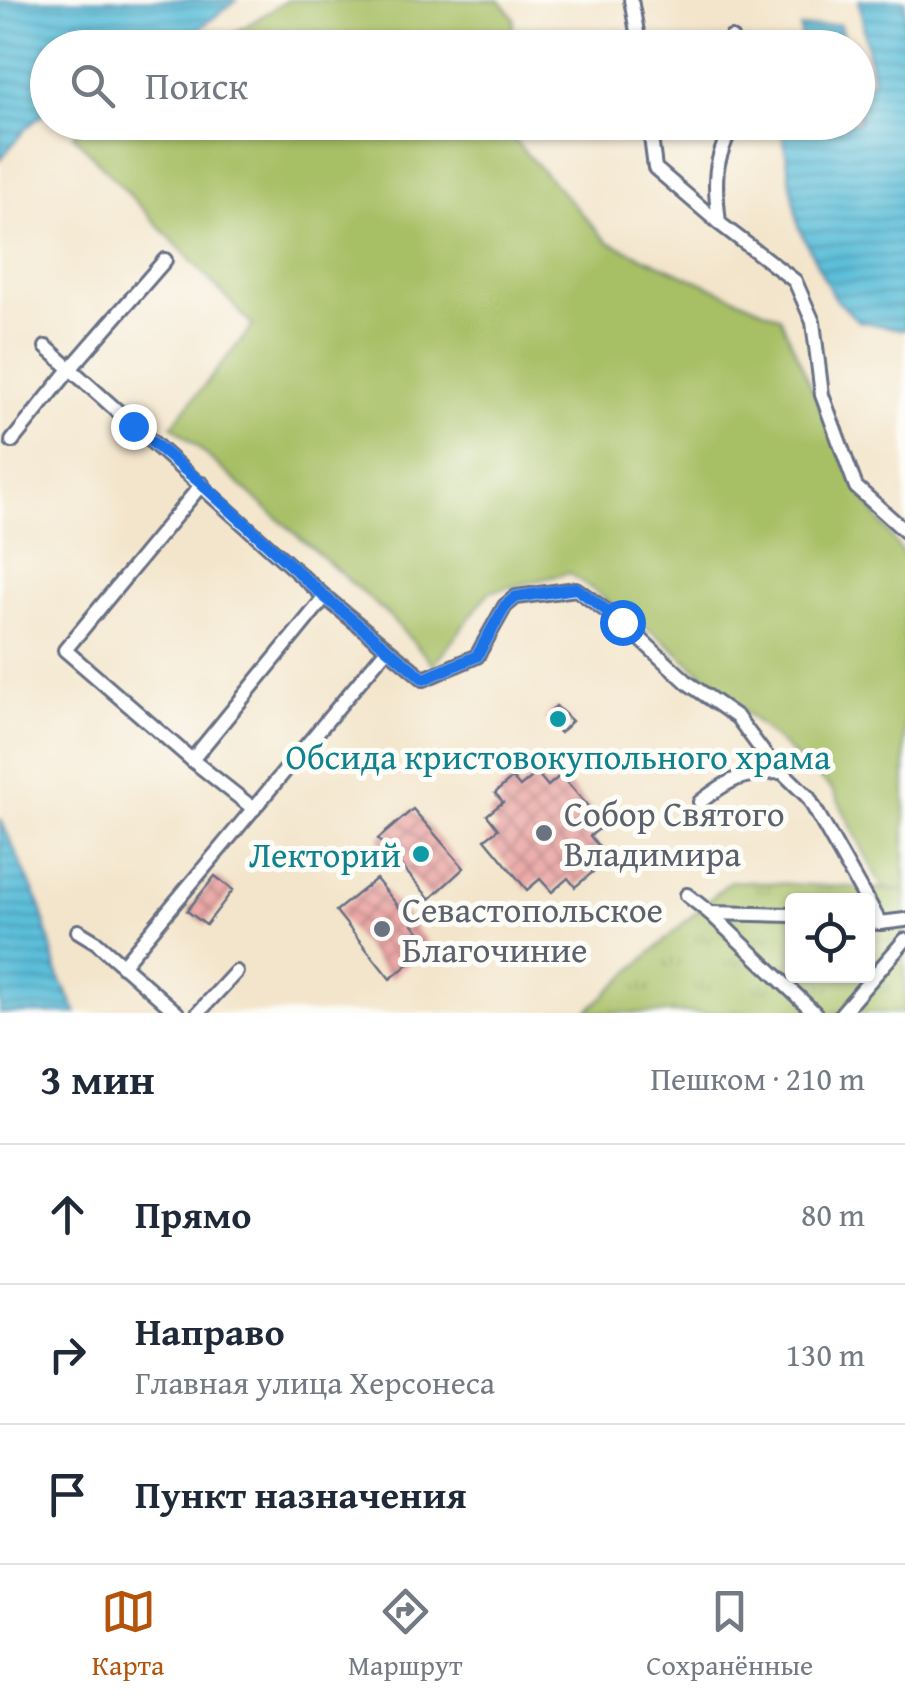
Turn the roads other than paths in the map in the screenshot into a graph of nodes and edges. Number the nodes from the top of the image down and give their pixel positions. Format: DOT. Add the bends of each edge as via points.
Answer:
graph roads {
  1 [pos="631,0"];
  2 [pos="637,30"];
  3 [pos="652,140"];
  4 [pos="726,140"];
  5 [pos="719,223"];
  6 [pos="165,260"];
  7 [pos="46,346"];
  8 [pos="71,368"];
  9 [pos="12,441"];
  10 [pos="202,484"];
  11 [pos="905,531"];
  12 [pos="325,597"];
  13 [pos="386,650"];
  14 [pos="192,760"];
  15 [pos="782,772"];
  16 [pos="700,802"];
  17 [pos="254,809"];
  18 [pos="862,893"];
  19 [pos="687,896"];
  20 [pos="710,913"];
  21 [pos="785,915"];
  22 [pos="905,920"];
  23 [pos="875,922"];
  24 [pos="78,932"];
  25 [pos="905,940"];
  26 [pos="122,966"];
  27 [pos="236,972"];
  28 [pos="176,1013"];
  29 [pos="198,1013"];
  30 [pos="816,1013"];
  31 [pos="842,1013"];
  1 -- 2 [label="lane"];
  3 -- 5 [label="lane" via="655,168"];
  4 -- 5 [label="lane" via="714,179"];
  5 -- 11 [label="lane" via="796,281 813,322 822,395 856,486"];
  6 -- 8 [label="lane"];
  7 -- 8 [label="lane"];
  8 -- 9 [label="lane"];
  8 -- 10 [label="lane"];
  10 -- 12 [label="lane"];
  10 -- 14 [label="lane" via="65,650"];
  12 -- 13 [label="lane"];
  12 -- 14 [label="lane"];
  13 -- 15 [label="lane" via="424,679 477,656 516,597 576,588 737,717"];
  13 -- 17 [label="lane"];
  14 -- 17 [label="lane"];
  15 -- 16 [label="lane" via="726,782"];
  15 -- 18 [label="lane" via="808,797"];
  17 -- 26 [label="lane"];
  19 -- 20 [label="lane"];
  20 -- 21 [label="lane"];
  20 -- 30 [label="lane"];
  22 -- 23 [label="lane"];
  24 -- 26 [label="lane"];
  25 -- 31 [label="lane"];
  26 -- 28 [label="lane"];
  27 -- 29 [label="lane"];
}
